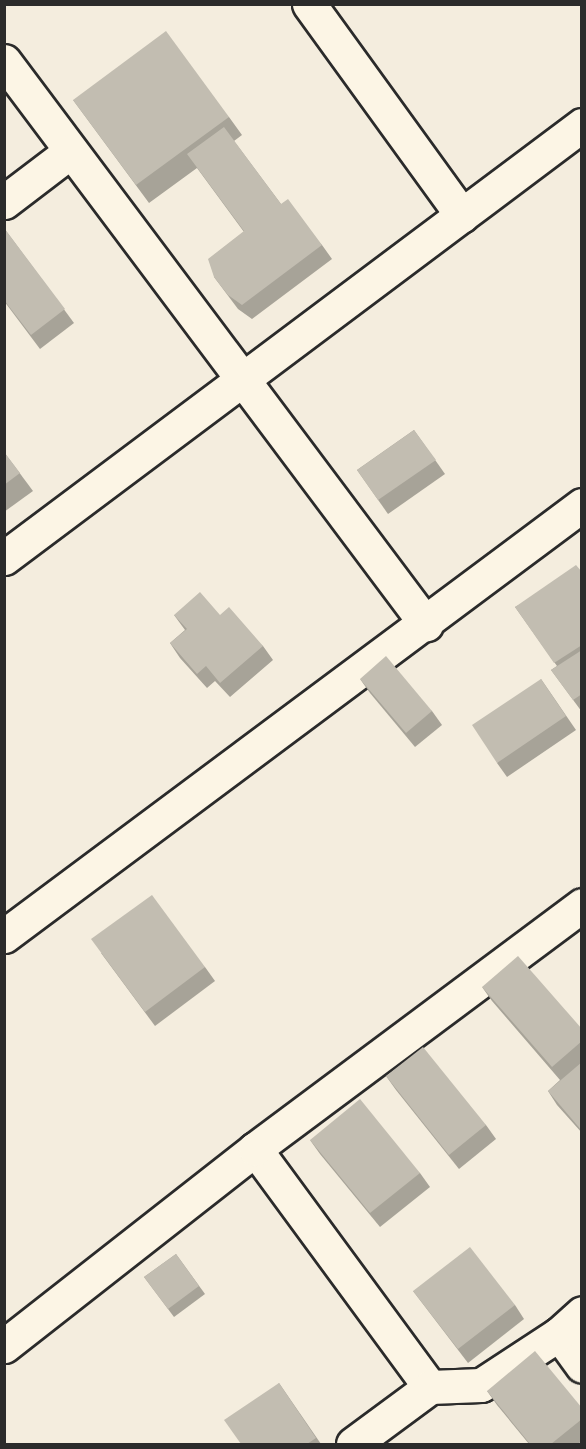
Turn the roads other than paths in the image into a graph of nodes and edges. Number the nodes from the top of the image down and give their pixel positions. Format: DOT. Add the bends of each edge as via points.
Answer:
graph roads {
  1 [pos="309,4"];
  2 [pos="4,60"];
  3 [pos="582,125"];
  4 [pos="71,151"];
  5 [pos="4,202"];
  6 [pos="462,215"];
  7 [pos="243,378"];
  8 [pos="582,506"];
  9 [pos="4,558"];
  10 [pos="426,624"];
  11 [pos="582,905"];
  12 [pos="4,936"];
  13 [pos="255,1149"];
  14 [pos="570,1324"];
  15 [pos="4,1346"];
  16 [pos="582,1366"];
  17 [pos="430,1387"];
  18 [pos="353,1444"];
  1 -- 6 [label="street"];
  2 -- 4 [label="street"];
  3 -- 6 [label="street"];
  4 -- 5 [label="street"];
  4 -- 7 [label="street"];
  6 -- 7 [label="street"];
  7 -- 9 [label="street"];
  7 -- 10 [label="street"];
  8 -- 10 [label="street"];
  10 -- 12 [label="street"];
  11 -- 13 [label="street"];
  13 -- 15 [label="street"];
  13 -- 17 [label="street"];
  14 -- 16 [label="street"];
  14 -- 17 [label="street" via="481,1385"];
  17 -- 18 [label="street"];
}
